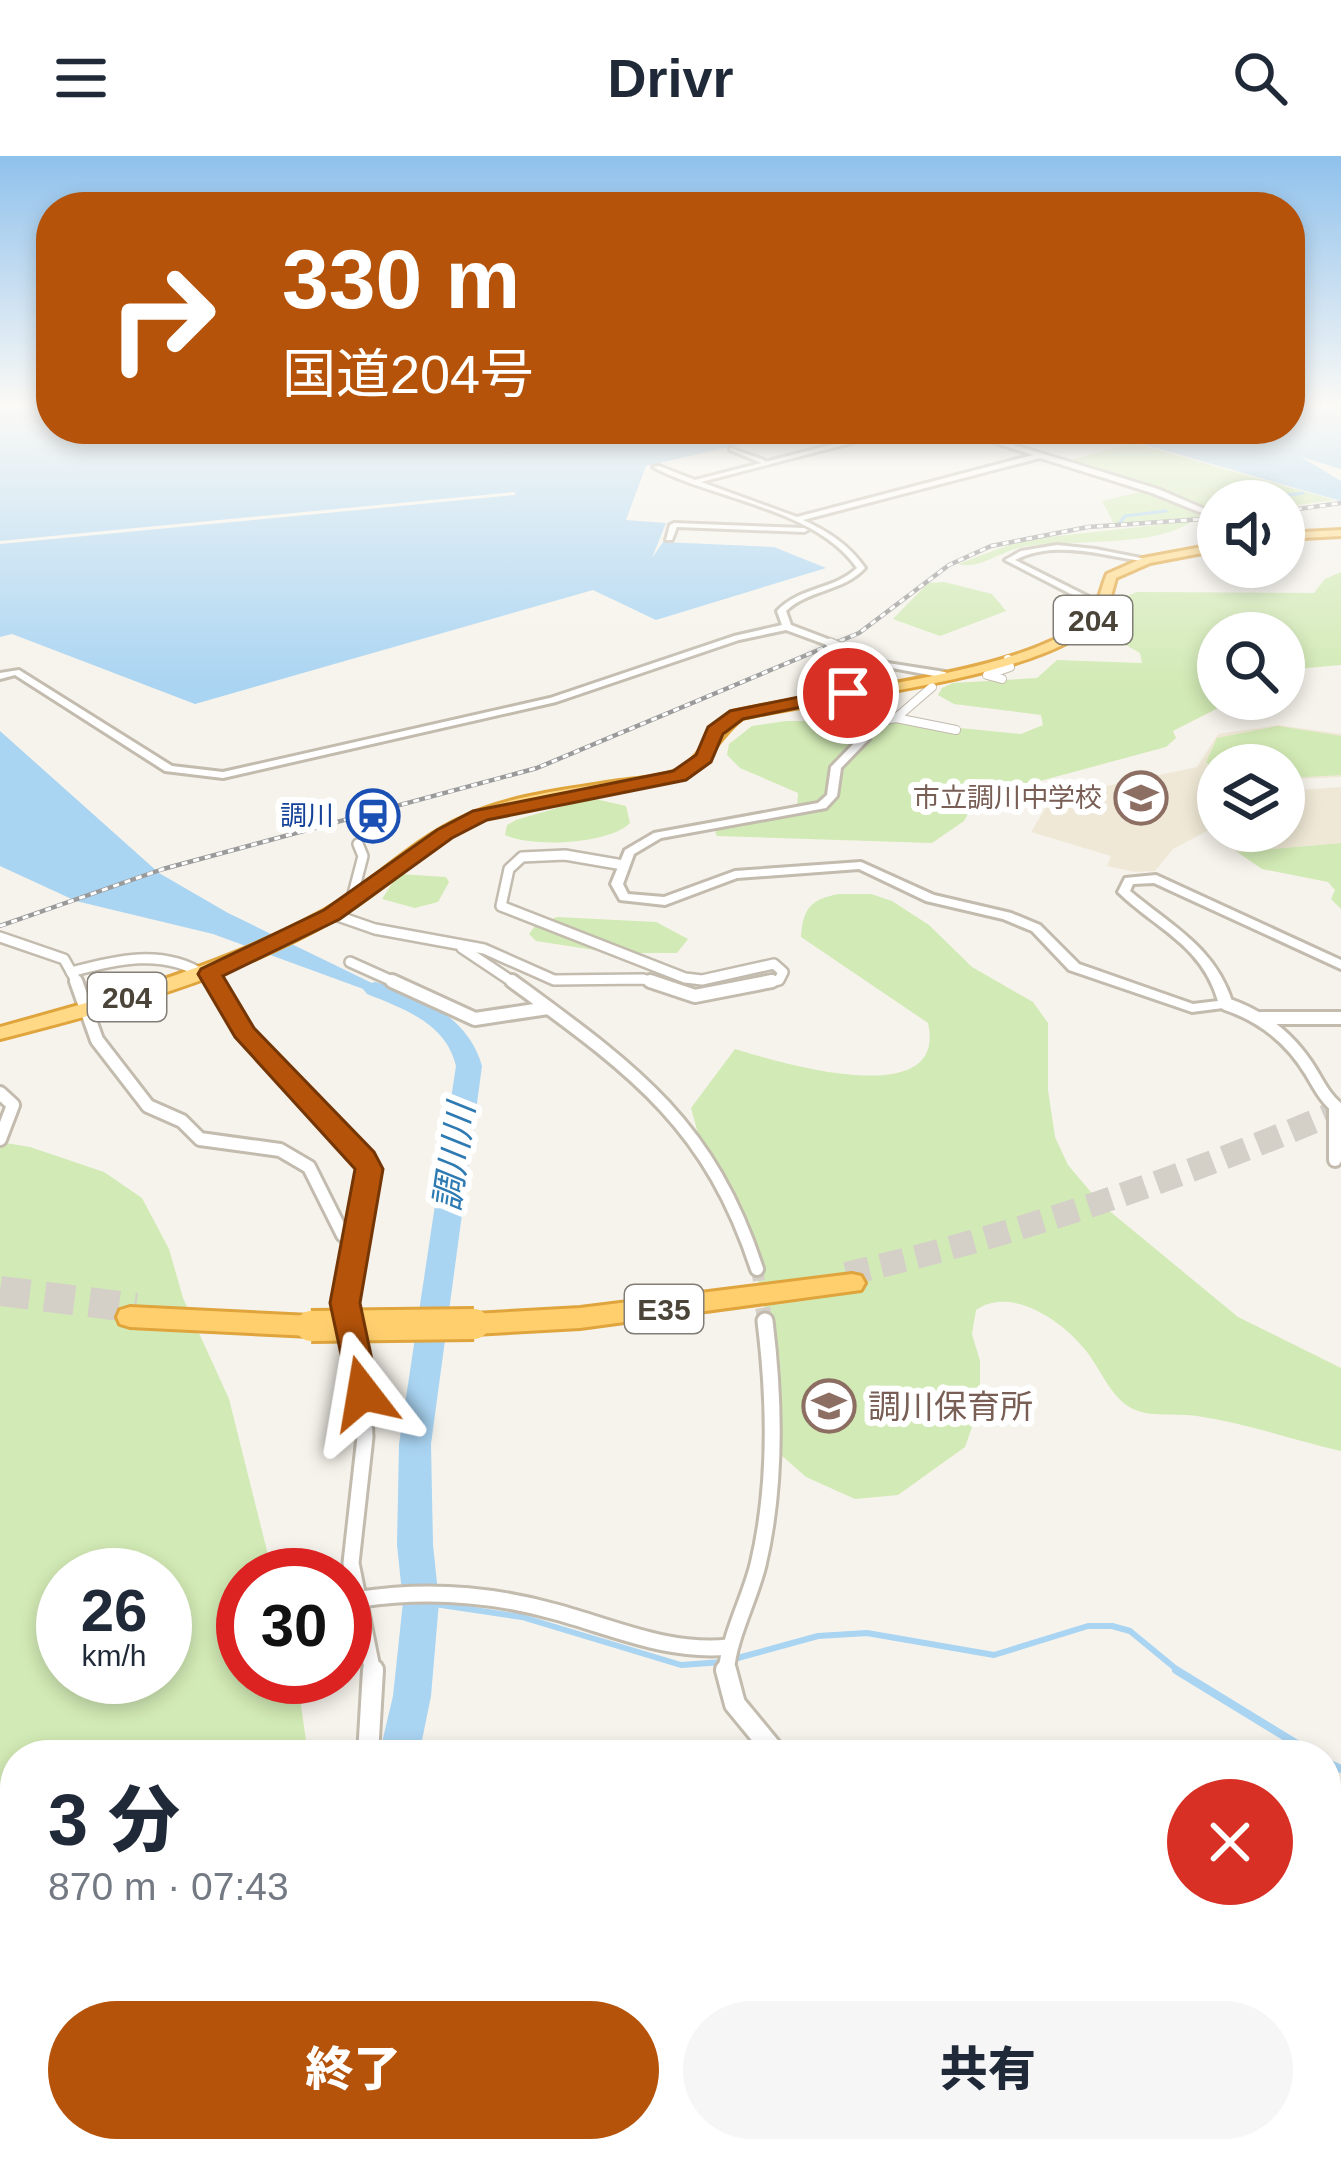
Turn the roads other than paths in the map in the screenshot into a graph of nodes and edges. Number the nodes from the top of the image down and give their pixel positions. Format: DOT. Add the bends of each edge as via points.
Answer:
graph roads {
  1 [pos="741,501"];
  2 [pos="871,501"];
  3 [pos="792,521"];
  4 [pos="819,531"];
  5 [pos="1341,532"];
  6 [pos="1305,535"];
  7 [pos="669,538"];
  8 [pos="1197,551"];
  9 [pos="1147,560"];
  10 [pos="1102,607"];
  11 [pos="787,627"];
  12 [pos="1007,659"];
  13 [pos="879,663"];
  14 [pos="945,675"];
  15 [pos="0,676"];
  16 [pos="1002,679"];
  17 [pos="880,687"];
  18 [pos="932,687"];
  19 [pos="896,718"];
  20 [pos="869,723"];
  21 [pos="956,730"];
  22 [pos="358,844"];
  23 [pos="623,865"];
  24 [pos="351,902"];
  25 [pos="332,914"];
  26 [pos="0,937"];
  27 [pos="460,947"];
  28 [pos="350,962"];
  29 [pos="1341,965"];
  30 [pos="71,971"];
  31 [pos="207,974"];
  32 [pos="1226,1004"];
  33 [pos="548,1007"];
  34 [pos="85,1009"];
  35 [pos="1262,1018"];
  36 [pos="1341,1018"];
  37 [pos="0,1033"];
  38 [pos="0,1093"];
  39 [pos="1338,1110"];
  40 [pos="0,1139"];
  41 [pos="1335,1160"];
  42 [pos="357,1244"];
  43 [pos="757,1269"];
  44 [pos="849,1278"];
  45 [pos="133,1312"];
  46 [pos="765,1321"];
  47 [pos="353,1548"];
  48 [pos="372,1597"];
  49 [pos="728,1657"];
  50 [pos="371,1704"];
  51 [pos="369,1740"];
  52 [pos="765,1740"];
  1 -- 3 [label="street"];
  2 -- 3 [label="street"];
  3 -- 4 [label="street"];
  4 -- 7 [label="street" via="674,524"];
  4 -- 11 [label="street" via="847,547 860,568 786,604"];
  5 -- 6 [label="highway"];
  8 -- 9 [label="highway, 204"];
  9 -- 10 [label="highway, 204" via="1111,576"];
  9 -- 10 [label="street" via="1048,549 1009,560"];
  10 -- 12 [label="highway, 204" via="1076,632"];
  11 -- 13 [label="street, bridge"];
  11 -- 15 [label="street" via="553,700 223,775 169,770 16,672"];
  12 -- 14 [label="highway, 204"];
  12 -- 16 [label="street" via="1010,667 987,675"];
  13 -- 14 [label="street"];
  13 -- 17 [label="street" via="887,671"];
  14 -- 17 [label="highway, 204"];
  17 -- 20 [label="street"];
  17 -- 24 [label="highway, 204" via="737,715 714,731 705,758 679,776 481,815"];
  18 -- 19 [label="street"];
  19 -- 20 [label="street"];
  19 -- 21 [label="street"];
  20 -- 23 [label="street" via="836,767 832,796 822,806 658,835"];
  22 -- 24 [label="street" via="363,856"];
  23 -- 27 [label="street" via="522,857 509,869 501,906 685,979 774,964 783,972 779,980 695,996 643,980 539,978 484,949"];
  23 -- 32 [label="street" via="617,884 640,902 735,875 861,865 930,898 1036,928 1074,967 1192,1008"];
  24 -- 25 [label="highway, 204"];
  25 -- 27 [label="street"];
  25 -- 31 [label="highway, 204"];
  26 -- 30 [label="street" via="56,953"];
  27 -- 33 [label="street"];
  28 -- 33 [label="street" via="475,1019"];
  29 -- 32 [label="street" via="1174,886 1129,881 1124,892 1187,940"];
  30 -- 31 [label="street" via="133,960 188,964"];
  30 -- 34 [label="street"];
  31 -- 34 [label="highway, 204"];
  31 -- 42 [label="street" via="244,1032 365,1158"];
  32 -- 35 [label="street"];
  33 -- 43 [label="street" via="670,1106 724,1182"];
  34 -- 37 [label="highway, 204"];
  34 -- 42 [label="street" via="111,1063 148,1106 200,1139 280,1150 309,1167 343,1235"];
  35 -- 36 [label="street"];
  35 -- 39 [label="street"];
  38 -- 40 [label="street" via="14,1105"];
  39 -- 41 [label="street"];
  42 -- 47 [label="street" via="345,1303 363,1393"];
  44 -- 45 [label="highway, E35, bridge" via="580,1318 313,1321"];
  46 -- 49 [label="street" via="773,1451 749,1598"];
  48 -- 49 [label="street" via="448,1591"];
  49 -- 52 [label="street" via="731,1697"];
  50 -- 51 [label="street"];
}
